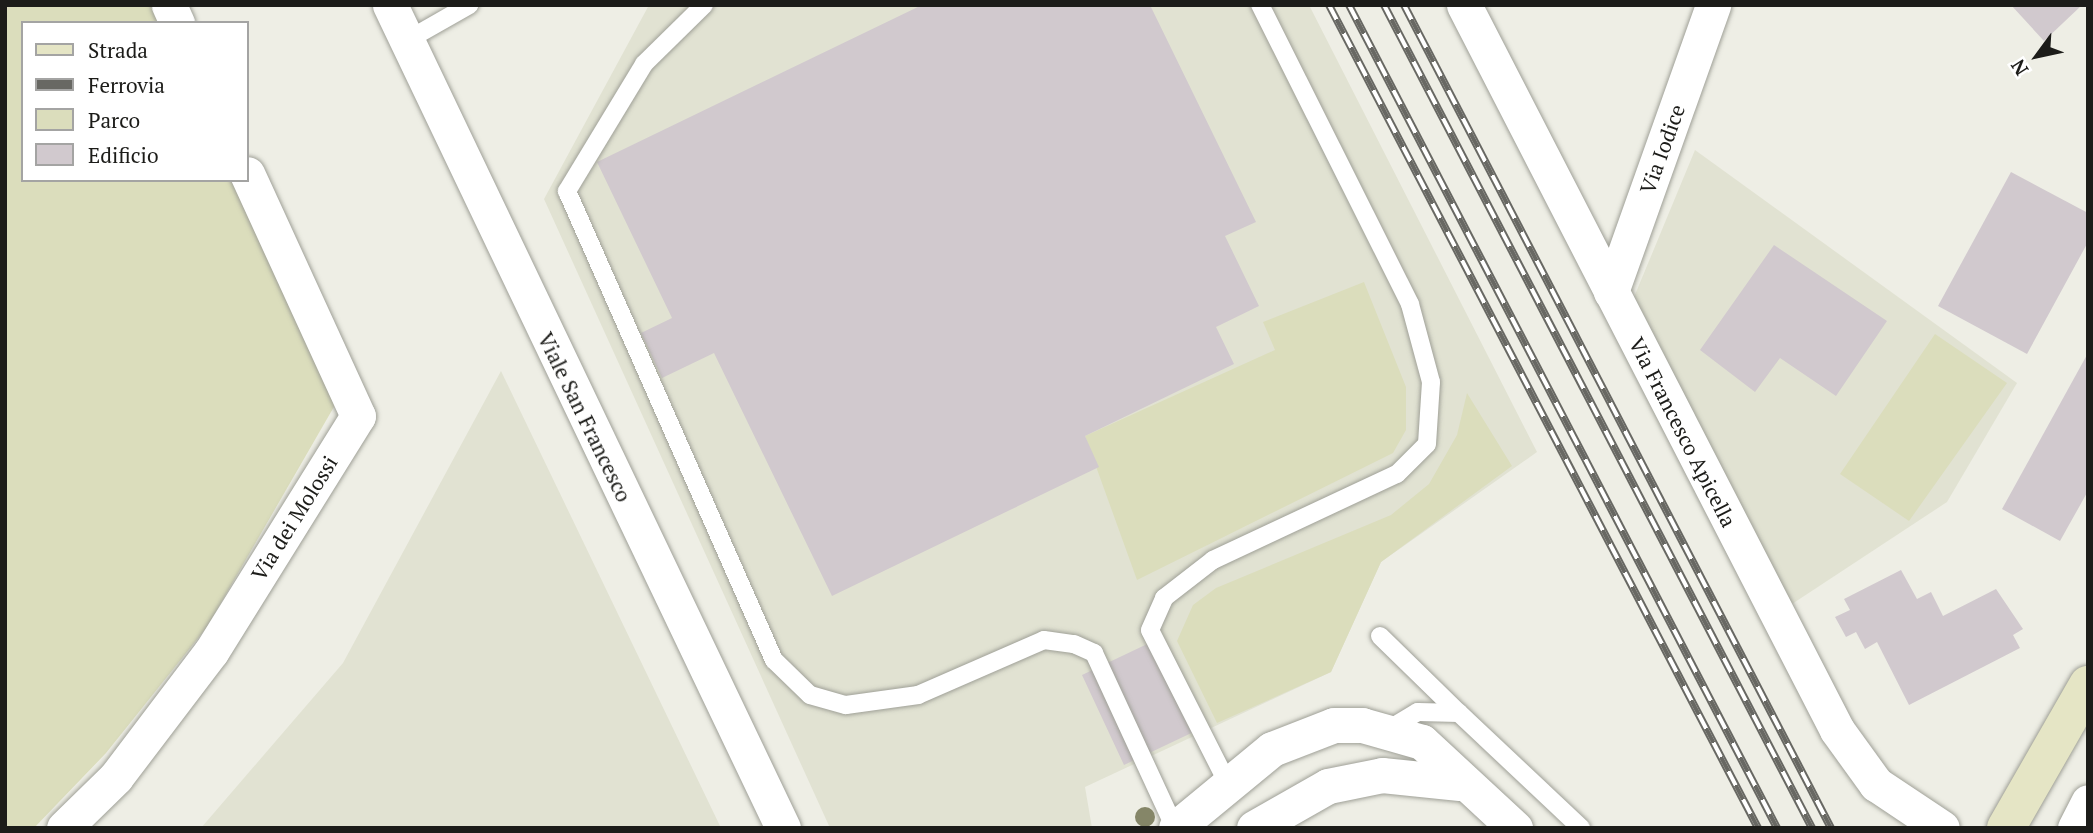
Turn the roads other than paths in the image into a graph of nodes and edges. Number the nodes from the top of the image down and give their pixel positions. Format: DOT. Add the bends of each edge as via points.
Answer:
graph roads {
  1 [pos="169,5"];
  2 [pos="390,5"];
  3 [pos="469,5"];
  4 [pos="704,5"];
  5 [pos="1260,5"];
  6 [pos="1464,5"];
  7 [pos="1716,11"];
  8 [pos="176,21"];
  9 [pos="406,41"];
  10 [pos="248,176"];
  11 [pos="1611,292"];
  12 [pos="1380,636"];
  13 [pos="2088,685"];
  14 [pos="1459,713"];
  15 [pos="1391,728"];
  16 [pos="1382,775"];
  17 [pos="1227,782"];
  18 [pos="1460,783"];
  19 [pos="2088,802"];
  20 [pos="64,828"];
  21 [pos="783,828"];
  22 [pos="1175,828"];
  23 [pos="1253,828"];
  24 [pos="1515,828"];
  25 [pos="1581,828"];
  26 [pos="1942,828"];
  27 [pos="2006,828"];
  28 [pos="2075,828"];
  1 -- 8 [label="street"];
  2 -- 9 [label="street, Viale San Francesco"];
  3 -- 9 [label="lane"];
  4 -- 22 [label="lane" via="644,64 567,191 774,660 810,695 846,705 918,695 1044,640 1074,644 1094,653"];
  5 -- 17 [label="lane" via="1410,304 1431,382 1427,444 1397,474 1213,559 1164,598 1150,630"];
  6 -- 11 [label="street, Via Francesco Apicella"];
  7 -- 11 [label="street, Via Iodice"];
  9 -- 21 [label="street, Viale San Francesco"];
  10 -- 20 [label="street, Via dei Molossi" via="358,416 211,652 116,777"];
  11 -- 26 [label="street, Via Francesco Apicella" via="1837,730 1876,784"];
  12 -- 14 [label="lane"];
  13 -- 27 [label="main road"];
  14 -- 15 [label="lane" via="1418,712"];
  14 -- 25 [label="lane"];
  15 -- 16 [label="street"];
  15 -- 17 [label="street" via="1334,725 1309,733"];
  15 -- 18 [label="street" via="1422,742"];
  16 -- 18 [label="street"];
  16 -- 23 [label="street" via="1328,786"];
  17 -- 22 [label="street"];
  17 -- 23 [label="street" via="1247,802"];
  18 -- 24 [label="street"];
  19 -- 28 [label="street"];
}
